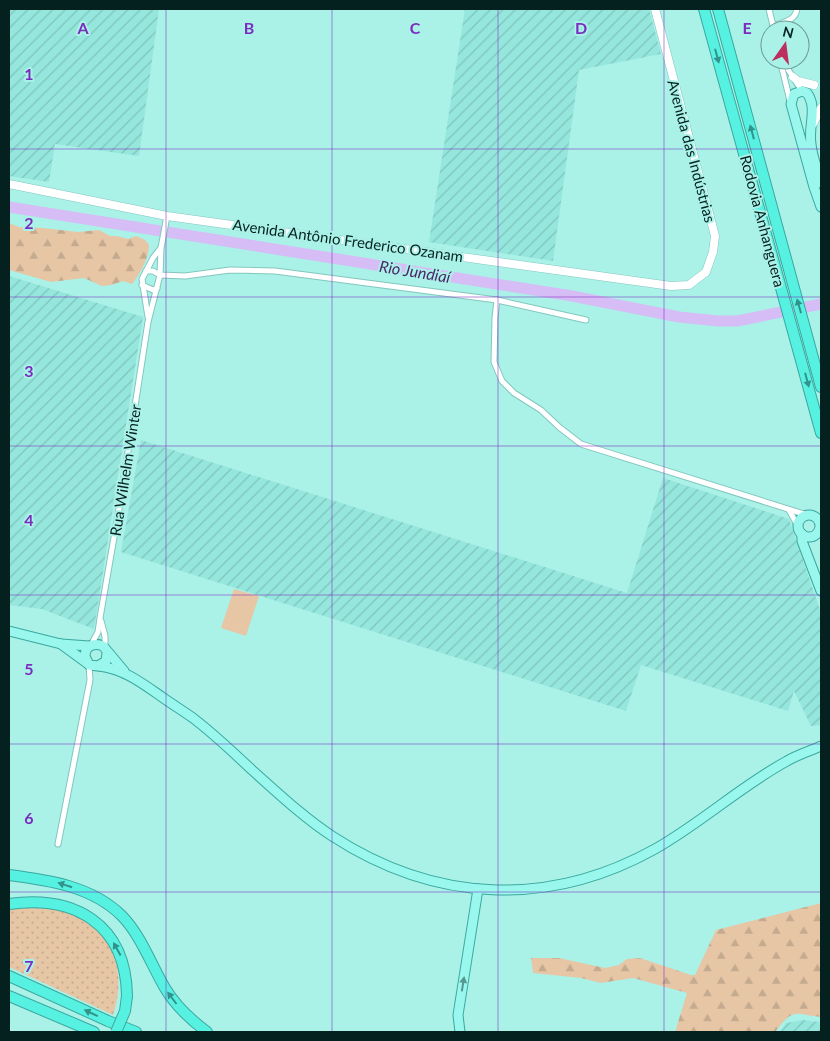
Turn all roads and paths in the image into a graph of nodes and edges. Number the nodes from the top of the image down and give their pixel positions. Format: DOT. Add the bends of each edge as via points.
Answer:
graph roads {
  1 [pos="655,9"];
  2 [pos="704,9"];
  3 [pos="718,9"];
  4 [pos="797,9"];
  5 [pos="790,20"];
  6 [pos="783,70"];
  7 [pos="788,70"];
  8 [pos="793,77"];
  9 [pos="818,83"];
  10 [pos="803,91"];
  11 [pos="791,104"];
  12 [pos="821,108"];
  13 [pos="796,123"];
  14 [pos="812,126"];
  15 [pos="812,165"];
  16 [pos="821,183"];
  17 [pos="9,184"];
  18 [pos="821,207"];
  19 [pos="166,220"];
  20 [pos="161,247"];
  21 [pos="146,271"];
  22 [pos="160,275"];
  23 [pos="689,285"];
  24 [pos="142,286"];
  25 [pos="157,288"];
  26 [pos="497,300"];
  27 [pos="586,320"];
  28 [pos="148,322"];
  29 [pos="821,387"];
  30 [pos="821,433"];
  31 [pos="789,509"];
  32 [pos="806,515"];
  33 [pos="819,528"];
  34 [pos="800,530"];
  35 [pos="810,560"];
  36 [pos="821,591"];
  37 [pos="100,618"];
  38 [pos="9,631"];
  39 [pos="61,644"];
  40 [pos="90,646"];
  41 [pos="106,651"];
  42 [pos="94,665"];
  43 [pos="126,673"];
  44 [pos="90,680"];
  45 [pos="819,749"];
  46 [pos="58,844"];
  47 [pos="9,875"];
  48 [pos="478,889"];
  49 [pos="9,904"];
  50 [pos="9,976"];
  51 [pos="9,996"];
  52 [pos="94,1032"];
  53 [pos="116,1032"];
  54 [pos="136,1032"];
  55 [pos="207,1032"];
  56 [pos="460,1032"];
  1 -- 23 [label="street, Avenida das Indústrias" via="715,236 706,272"];
  2 -- 30 [label="highway, Rodovia Anhanguera, one-way"];
  29 -- 3 [label="highway, Rodovia Anhanguera, one-way"];
  4 -- 5 [label="street"];
  6 -- 11 [label="street"];
  7 -- 8 [label="street"];
  8 -- 9 [label="street" via="798,81"];
  8 -- 10 [label="street"];
  9 -- 10 [label="street"];
  10 -- 11 [label="main road" via="794,94"];
  10 -- 14 [label="main road" via="810,96 812,103"];
  11 -- 13 [label="main road"];
  12 -- 14 [label="street"];
  13 -- 14 [label="main road"];
  13 -- 15 [label="main road"];
  14 -- 15 [label="main road"];
  15 -- 16 [label="main road"];
  15 -- 18 [label="main road"];
  17 -- 19 [label="street, Avenida Antônio Frederico Ozanam"];
  19 -- 20 [label="street"];
  19 -- 23 [label="street, Avenida Antônio Frederico Ozanam" via="671,286"];
  20 -- 21 [label="street"];
  20 -- 22 [label="street"];
  21 -- 22 [label="street"];
  21 -- 24 [label="street"];
  22 -- 25 [label="street"];
  22 -- 26 [label="street" via="185,276 230,270 275,271"];
  24 -- 25 [label="street" via="153,290"];
  24 -- 28 [label="street"];
  25 -- 28 [label="street"];
  26 -- 27 [label="street"];
  26 -- 31 [label="street" via="494,362 502,381 581,444"];
  28 -- 37 [label="street, Rua Wilhelm Winter"];
  31 -- 32 [label="street"];
  31 -- 34 [label="street"];
  32 -- 33 [label="main road" via="813,516"];
  32 -- 34 [label="main road" via="800,520"];
  33 -- 34 [label="main road" via="806,536"];
  33 -- 35 [label="main road"];
  34 -- 35 [label="main road"];
  35 -- 36 [label="main road"];
  37 -- 40 [label="street, Rua Wilhelm Winter" via="98,632"];
  37 -- 41 [label="street, Rua Wilhelm Winter"];
  38 -- 39 [label="main road"];
  39 -- 40 [label="main road"];
  39 -- 42 [label="main road"];
  40 -- 41 [label="main road" via="99,645"];
  40 -- 42 [label="main road" via="85,652 86,660"];
  41 -- 42 [label="main road" via="106,661"];
  41 -- 43 [label="main road"];
  42 -- 43 [label="main road"];
  42 -- 44 [label="street"];
  42 -- 44 [label="street"];
  43 -- 48 [label="main road" via="194,718 305,817 351,848 418,877"];
  44 -- 46 [label="street"];
  45 -- 48 [label="main road" via="788,760 657,848 596,876 528,889"];
  55 -- 47 [label="highway, one-way" via="176,1003 122,916 105,902 61,884"];
  56 -- 48 [label="main road, one-way" via="458,1015"];
  53 -- 49 [label="highway, one-way, bridge" via="125,1011 127,978 120,954 109,935 75,909 38,902"];
  54 -- 50 [label="highway, one-way"];
  51 -- 52 [label="highway"];
}
